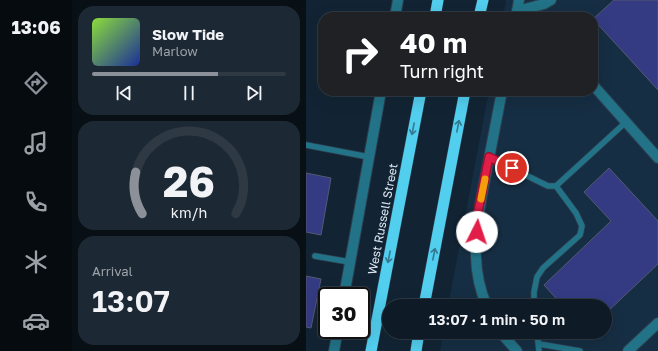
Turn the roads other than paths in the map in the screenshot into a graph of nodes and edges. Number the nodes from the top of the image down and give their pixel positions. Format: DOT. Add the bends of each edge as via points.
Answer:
graph roads {
  1 [pos="398,0"];
  2 [pos="438,0"];
  3 [pos="482,0"];
  4 [pos="519,0"];
  5 [pos="551,0"];
  6 [pos="395,12"];
  7 [pos="436,12"];
  8 [pos="480,12"];
  9 [pos="519,12"];
  10 [pos="526,12"];
  11 [pos="598,91"];
  12 [pos="380,96"];
  13 [pos="420,96"];
  14 [pos="464,96"];
  15 [pos="501,96"];
  16 [pos="626,122"];
  17 [pos="306,145"];
  18 [pos="369,157"];
  19 [pos="489,157"];
  20 [pos="658,158"];
  21 [pos="556,186"];
  22 [pos="315,256"];
  23 [pos="350,262"];
  24 [pos="346,287"];
  25 [pos="425,299"];
  26 [pos="483,299"];
  27 [pos="534,299"];
  28 [pos="658,323"];
  29 [pos="336,339"];
  30 [pos="418,339"];
  31 [pos="506,339"];
  32 [pos="539,339"];
  33 [pos="539,344"];
  34 [pos="334,351"];
  35 [pos="371,351"];
  36 [pos="416,351"];
  37 [pos="517,351"];
  38 [pos="539,351"];
  39 [pos="580,351"];
  40 [pos="628,351"];
  1 -- 6 [label="street"];
  2 -- 7 [label="highway"];
  3 -- 8 [label="highway"];
  4 -- 9 [label="street"];
  5 -- 10 [label="street"];
  11 -- 16 [label="street"];
  12 -- 18 [label="street, West Russell Street"];
  13 -- 35 [label="highway, West Russell Street, one-way"];
  25 -- 14 [label="highway, one-way"];
  15 -- 19 [label="street"];
  16 -- 20 [label="street"];
  16 -- 21 [label="lane"];
  17 -- 18 [label="lane"];
  18 -- 23 [label="street, West Russell Street"];
  19 -- 21 [label="lane" via="548,186"];
  19 -- 26 [label="street" via="477,217 475,262"];
  21 -- 27 [label="lane" via="576,213 582,226 580,235 537,276"];
  22 -- 23 [label="lane"];
  23 -- 24 [label="street, West Russell Street"];
  28 -- 40 [label="street"];
  29 -- 34 [label="street"];
  30 -- 36 [label="highway"];
  31 -- 37 [label="street"];
  32 -- 33 [label="lane"];
  33 -- 38 [label="lane"];
  33 -- 39 [label="lane"];
}
